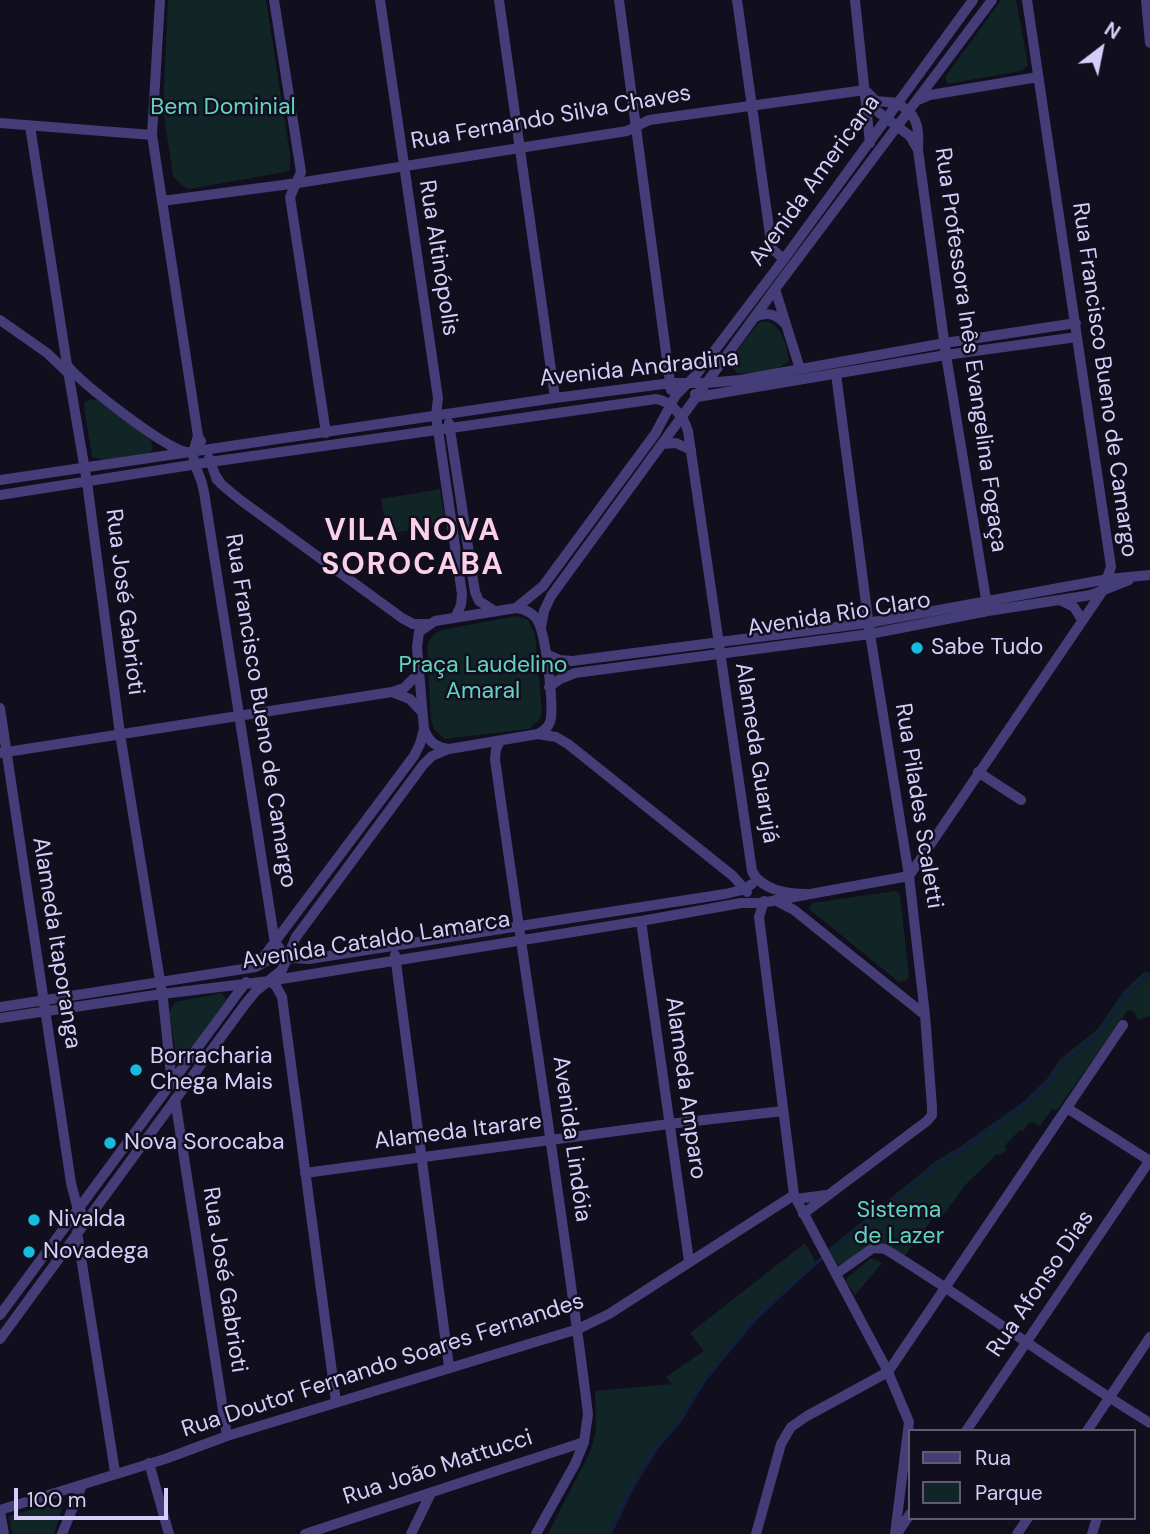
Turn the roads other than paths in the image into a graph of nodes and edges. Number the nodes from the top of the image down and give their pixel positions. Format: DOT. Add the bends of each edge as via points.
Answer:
graph roads {
  1 [pos="160,0"];
  2 [pos="274,0"];
  3 [pos="380,0"];
  4 [pos="499,0"];
  5 [pos="619,0"];
  6 [pos="737,0"];
  7 [pos="855,0"];
  8 [pos="973,0"];
  9 [pos="992,0"];
  10 [pos="1027,0"];
  11 [pos="1148,2"];
  12 [pos="1150,43"];
  13 [pos="1038,77"];
  14 [pos="865,90"];
  15 [pos="866,103"];
  16 [pos="898,103"];
  17 [pos="751,107"];
  18 [pos="911,107"];
  19 [pos="886,120"];
  20 [pos="0,124"];
  21 [pos="30,126"];
  22 [pos="635,127"];
  23 [pos="897,127"];
  24 [pos="152,135"];
  25 [pos="870,143"];
  26 [pos="519,147"];
  27 [pos="918,150"];
  28 [pos="403,165"];
  29 [pos="298,183"];
  30 [pos="162,201"];
  31 [pos="784,259"];
  32 [pos="775,289"];
  33 [pos="755,317"];
  34 [pos="0,320"];
  35 [pos="1076,323"];
  36 [pos="786,327"];
  37 [pos="1077,337"];
  38 [pos="945,349"];
  39 [pos="724,362"];
  40 [pos="68,369"];
  41 [pos="800,369"];
  42 [pos="836,374"];
  43 [pos="740,380"];
  44 [pos="671,383"];
  45 [pos="707,383"];
  46 [pos="686,384"];
  47 [pos="94,390"];
  48 [pos="698,397"];
  49 [pos="555,398"];
  50 [pos="74,400"];
  51 [pos="670,406"];
  52 [pos="442,416"];
  53 [pos="683,416"];
  54 [pos="444,428"];
  55 [pos="326,432"];
  56 [pos="198,436"];
  57 [pos="662,444"];
  58 [pos="206,450"];
  59 [pos="691,450"];
  60 [pos="190,453"];
  61 [pos="216,462"];
  62 [pos="194,466"];
  63 [pos="85,469"];
  64 [pos="0,480"];
  65 [pos="87,482"];
  66 [pos="228,491"];
  67 [pos="0,495"];
  68 [pos="204,497"];
  69 [pos="1150,575"];
  70 [pos="1134,578"];
  71 [pos="1108,579"];
  72 [pos="1102,592"];
  73 [pos="1060,600"];
  74 [pos="987,606"];
  75 [pos="516,608"];
  76 [pos="493,610"];
  77 [pos="455,618"];
  78 [pos="1082,620"];
  79 [pos="428,624"];
  80 [pos="541,627"];
  81 [pos="869,628"];
  82 [pos="718,642"];
  83 [pos="546,654"];
  84 [pos="720,654"];
  85 [pos="419,673"];
  86 [pos="550,687"];
  87 [pos="392,692"];
  88 [pos="0,708"];
  89 [pos="422,712"];
  90 [pos="239,714"];
  91 [pos="424,729"];
  92 [pos="120,734"];
  93 [pos="538,734"];
  94 [pos="500,741"];
  95 [pos="449,749"];
  96 [pos="3,752"];
  97 [pos="978,772"];
  98 [pos="1021,800"];
  99 [pos="904,845"];
  100 [pos="930,845"];
  101 [pos="909,876"];
  102 [pos="752,887"];
  103 [pos="807,894"];
  104 [pos="764,902"];
  105 [pos="271,917"];
  106 [pos="293,919"];
  107 [pos="641,921"];
  108 [pos="518,927"];
  109 [pos="520,940"];
  110 [pos="275,942"];
  111 [pos="293,943"];
  112 [pos="393,946"];
  113 [pos="309,959"];
  114 [pos="288,960"];
  115 [pos="395,960"];
  116 [pos="259,976"];
  117 [pos="244,984"];
  118 [pos="221,987"];
  119 [pos="161,988"];
  120 [pos="922,990"];
  121 [pos="253,995"];
  122 [pos="904,998"];
  123 [pos="282,1000"];
  124 [pos="232,1001"];
  125 [pos="45,1006"];
  126 [pos="0,1007"];
  127 [pos="925,1015"];
  128 [pos="0,1018"];
  129 [pos="1123,1025"];
  130 [pos="172,1084"];
  131 [pos="175,1100"];
  132 [pos="1067,1108"];
  133 [pos="783,1111"];
  134 [pos="158,1122"];
  135 [pos="668,1124"];
  136 [pos="179,1129"];
  137 [pos="551,1141"];
  138 [pos="421,1158"];
  139 [pos="1150,1161"];
  140 [pos="304,1173"];
  141 [pos="71,1183"];
  142 [pos="96,1187"];
  143 [pos="829,1195"];
  144 [pos="795,1197"];
  145 [pos="803,1213"];
  146 [pos="73,1217"];
  147 [pos="82,1226"];
  148 [pos="64,1252"];
  149 [pos="83,1258"];
  150 [pos="689,1261"];
  151 [pos="834,1271"];
  152 [pos="946,1286"];
  153 [pos="0,1315"];
  154 [pos="578,1329"];
  155 [pos="1150,1337"];
  156 [pos="0,1339"];
  157 [pos="1026,1343"];
  158 [pos="449,1367"];
  159 [pos="888,1372"];
  160 [pos="1109,1398"];
  161 [pos="336,1402"];
  162 [pos="1150,1423"];
  163 [pos="908,1429"];
  164 [pos="967,1429"];
  165 [pos="1088,1429"];
  166 [pos="908,1431"];
  167 [pos="227,1436"];
  168 [pos="584,1443"];
  169 [pos="149,1463"];
  170 [pos="116,1472"];
  171 [pos="82,1485"];
  172 [pos="431,1493"];
  173 [pos="0,1510"];
  174 [pos="908,1517"];
  175 [pos="4,1534"];
  176 [pos="62,1534"];
  177 [pos="169,1534"];
  178 [pos="305,1534"];
  179 [pos="411,1534"];
  180 [pos="536,1534"];
  181 [pos="756,1534"];
  182 [pos="896,1534"];
  1 -- 24 [label="street"];
  2 -- 29 [label="street" via="301,172"];
  3 -- 28 [label="street, Rua Altinópolis"];
  4 -- 26 [label="street"];
  5 -- 22 [label="street"];
  6 -- 17 [label="street"];
  7 -- 14 [label="street"];
  8 -- 16 [label="street, Avenida Americana"];
  9 -- 18 [label="street, Avenida Americana"];
  10 -- 13 [label="street, Rua Francisco Bueno de Camargo"];
  11 -- 12 [label="street"];
  13 -- 18 [label="street" via="930,95"];
  13 -- 35 [label="street, Rua Francisco Bueno de Camargo"];
  14 -- 15 [label="street"];
  14 -- 16 [label="street" via="876,100"];
  14 -- 17 [label="street, Rua Fernando Silva Chaves"];
  15 -- 19 [label="street"];
  15 -- 25 [label="street"];
  16 -- 18 [label="street"];
  16 -- 19 [label="street, Avenida Americana"];
  17 -- 22 [label="street, Rua Fernando Silva Chaves" via="649,120"];
  17 -- 31 [label="street" via="772,249"];
  18 -- 23 [label="street, Avenida Americana"];
  18 -- 27 [label="street, Rua Professora Inês Evangelina Fogaça" via="918,128"];
  19 -- 23 [label="street"];
  19 -- 25 [label="street, Avenida Americana"];
  20 -- 21 [label="street"];
  21 -- 24 [label="street"];
  21 -- 40 [label="street, Rua José Gabrioti"];
  22 -- 26 [label="street, Rua Fernando Silva Chaves"];
  22 -- 44 [label="street"];
  23 -- 27 [label="street"];
  23 -- 32 [label="street, Avenida Americana"];
  24 -- 30 [label="street"];
  25 -- 31 [label="street, Avenida Americana"];
  26 -- 28 [label="street, Rua Fernando Silva Chaves"];
  26 -- 49 [label="street"];
  27 -- 38 [label="street, Rua Professora Inês Evangelina Fogaça"];
  28 -- 29 [label="street, Rua Fernando Silva Chaves"];
  28 -- 52 [label="street, Rua Altinópolis"];
  29 -- 30 [label="street, Rua Fernando Silva Chaves"];
  29 -- 55 [label="street" via="290,197"];
  30 -- 56 [label="street"];
  31 -- 46 [label="street, Avenida Americana"];
  32 -- 33 [label="street, Avenida Americana"];
  32 -- 36 [label="street"];
  33 -- 36 [label="street" via="769,313"];
  33 -- 39 [label="street, Avenida Americana"];
  34 -- 40 [label="street"];
  35 -- 37 [label="street, Rua Francisco Bueno de Camargo"];
  35 -- 38 [label="street, Avenida Andradina"];
  36 -- 41 [label="street"];
  37 -- 38 [label="street, Avenida Andradina"];
  37 -- 71 [label="street, Rua Francisco Bueno de Camargo" via="1111,567"];
  38 -- 41 [label="street, Avenida Andradina"];
  38 -- 42 [label="street, Avenida Andradina"];
  38 -- 74 [label="street, Rua Professora Inês Evangelina Fogaça"];
  39 -- 43 [label="street" via="731,377"];
  39 -- 45 [label="street, Avenida Americana"];
  40 -- 47 [label="street"];
  40 -- 50 [label="street, Rua José Gabrioti"];
  41 -- 43 [label="street, Avenida Andradina"];
  42 -- 48 [label="street, Avenida Andradina"];
  42 -- 81 [label="street, Rua Pilades Scaletti"];
  43 -- 45 [label="street, Avenida Andradina"];
  44 -- 46 [label="street, Avenida Andradina"];
  44 -- 49 [label="street, Avenida Andradina"];
  44 -- 51 [label="street"];
  45 -- 46 [label="street, Avenida Andradina"];
  45 -- 48 [label="street, Avenida Americana"];
  46 -- 48 [label="street"];
  46 -- 51 [label="street, Avenida Americana"];
  47 -- 50 [label="street"];
  47 -- 60 [label="street" via="166,443"];
  48 -- 53 [label="street, Avenida Americana"];
  49 -- 52 [label="street, Avenida Andradina"];
  50 -- 63 [label="street, Rua José Gabrioti"];
  51 -- 53 [label="street"];
  51 -- 54 [label="street, Avenida Andradina" via="656,399"];
  51 -- 75 [label="street, Avenida Americana" via="655,435 543,586"];
  52 -- 54 [label="street, Rua Altinópolis"];
  52 -- 55 [label="street, Avenida Andradina"];
  53 -- 57 [label="street, Avenida Americana"];
  53 -- 59 [label="street, Alameda Guarujá"];
  54 -- 61 [label="street, Avenida Andradina"];
  54 -- 76 [label="street, Rua Altinópolis" via="475,592 479,601"];
  54 -- 77 [label="street, Rua Altinópolis" via="462,594"];
  55 -- 58 [label="street, Avenida Andradina"];
  56 -- 58 [label="street"];
  56 -- 60 [label="street"];
  57 -- 59 [label="street" via="676,443"];
  57 -- 80 [label="street, Avenida Americana" via="551,596"];
  58 -- 60 [label="street, Avenida Andradina"];
  58 -- 61 [label="street"];
  59 -- 82 [label="street, Alameda Guarujá"];
  60 -- 62 [label="street"];
  60 -- 63 [label="street, Avenida Andradina"];
  61 -- 62 [label="street, Avenida Andradina"];
  61 -- 66 [label="street" via="217,480"];
  62 -- 65 [label="street, Avenida Andradina"];
  62 -- 68 [label="street, Rua Francisco Bueno de Camargo"];
  63 -- 64 [label="street, Avenida Andradina"];
  63 -- 65 [label="street, Rua José Gabrioti"];
  65 -- 67 [label="street, Avenida Andradina"];
  65 -- 92 [label="street, Rua José Gabrioti"];
  66 -- 68 [label="street" via="217,487"];
  66 -- 79 [label="street" via="402,618"];
  68 -- 90 [label="street, Rua Francisco Bueno de Camargo"];
  69 -- 70 [label="street, Avenida Rio Claro"];
  70 -- 71 [label="street, Avenida Rio Claro"];
  70 -- 72 [label="street, Avenida Rio Claro"];
  71 -- 72 [label="street, Rua Francisco Bueno de Camargo"];
  71 -- 74 [label="street, Avenida Rio Claro"];
  72 -- 73 [label="street, Avenida Rio Claro"];
  72 -- 78 [label="street, Rua Francisco Bueno de Camargo"];
  73 -- 74 [label="street, Avenida Rio Claro"];
  73 -- 78 [label="street" via="1074,607"];
  74 -- 81 [label="street, Avenida Rio Claro"];
  75 -- 76 [label="street"];
  75 -- 80 [label="street" via="531,613"];
  76 -- 77 [label="street"];
  77 -- 79 [label="street"];
  78 -- 97 [label="street, Rua Francisco Bueno de Camargo"];
  79 -- 85 [label="street" via="417,639"];
  80 -- 83 [label="street"];
  81 -- 82 [label="street, Avenida Rio Claro"];
  81 -- 84 [label="street, Avenida Rio Claro"];
  81 -- 99 [label="street, Rua Pilades Scaletti"];
  82 -- 83 [label="street, Avenida Rio Claro" via="572,661"];
  82 -- 84 [label="street, Alameda Guarujá"];
  83 -- 86 [label="street"];
  84 -- 86 [label="street, Avenida Rio Claro" via="575,673"];
  84 -- 102 [label="street, Alameda Guarujá"];
  85 -- 87 [label="street" via="404,688"];
  85 -- 89 [label="street"];
  86 -- 93 [label="street" via="551,718 547,729"];
  87 -- 89 [label="street" via="410,699"];
  87 -- 90 [label="street"];
  88 -- 96 [label="street, Alameda Itaporanga"];
  89 -- 91 [label="street"];
  90 -- 92 [label="street"];
  90 -- 105 [label="street, Rua Francisco Bueno de Camargo"];
  91 -- 95 [label="street" via="433,744"];
  91 -- 106 [label="street" via="414,757"];
  92 -- 96 [label="street"];
  92 -- 119 [label="street, Rua José Gabrioti"];
  93 -- 94 [label="street"];
  93 -- 102 [label="street" via="568,744"];
  94 -- 95 [label="street"];
  94 -- 108 [label="street, Avenida Lindóia" via="495,760"];
  95 -- 111 [label="street" via="423,765"];
  96 -- 125 [label="street, Alameda Itaporanga"];
  97 -- 98 [label="street"];
  97 -- 100 [label="street, Rua Francisco Bueno de Camargo"];
  99 -- 100 [label="street" via="916,851"];
  99 -- 101 [label="street, Rua Pilades Scaletti"];
  100 -- 101 [label="street, Rua Francisco Bueno de Camargo"];
  101 -- 103 [label="street, Avenida Cataldo Lamarca"];
  101 -- 120 [label="street, Rua Pilades Scaletti"];
  102 -- 103 [label="street, Avenida Cataldo Lamarca"];
  102 -- 104 [label="street" via="751,901"];
  102 -- 104 [label="street" via="768,892"];
  102 -- 108 [label="street, Avenida Cataldo Lamarca"];
  103 -- 104 [label="street, Avenida Cataldo Lamarca"];
  104 -- 107 [label="street, Avenida Cataldo Lamarca"];
  104 -- 122 [label="street" via="786,904"];
  104 -- 133 [label="street" via="759,917"];
  105 -- 106 [label="street" via="282,923"];
  105 -- 110 [label="street, Rua Francisco Bueno de Camargo"];
  106 -- 110 [label="street"];
  107 -- 109 [label="street, Avenida Cataldo Lamarca"];
  107 -- 135 [label="street, Alameda Amparo"];
  108 -- 109 [label="street, Avenida Lindóia"];
  108 -- 112 [label="street, Avenida Cataldo Lamarca"];
  109 -- 115 [label="street, Avenida Cataldo Lamarca"];
  109 -- 137 [label="street, Avenida Lindóia"];
  110 -- 114 [label="street, Rua Francisco Bueno de Camargo"];
  110 -- 116 [label="street"];
  111 -- 113 [label="street, Avenida Cataldo Lamarca" via="296,952"];
  111 -- 114 [label="street"];
  112 -- 113 [label="street, Avenida Cataldo Lamarca"];
  112 -- 115 [label="street"];
  113 -- 114 [label="street, Avenida Cataldo Lamarca"];
  114 -- 116 [label="street" via="282,970"];
  114 -- 116 [label="street, Avenida Cataldo Lamarca" via="274,957"];
  115 -- 116 [label="street, Avenida Cataldo Lamarca"];
  115 -- 138 [label="street"];
  116 -- 117 [label="street, Avenida Cataldo Lamarca"];
  116 -- 119 [label="street, Avenida Cataldo Lamarca"];
  116 -- 121 [label="street"];
  116 -- 123 [label="street" via="279,990"];
  117 -- 118 [label="street, Avenida Cataldo Lamarca"];
  117 -- 124 [label="street"];
  118 -- 119 [label="street, Avenida Cataldo Lamarca"];
  118 -- 124 [label="street" via="230,990"];
  119 -- 125 [label="street, Avenida Cataldo Lamarca"];
  119 -- 130 [label="street, Rua José Gabrioti"];
  120 -- 122 [label="street" via="918,997"];
  120 -- 127 [label="street, Rua Pilades Scaletti"];
  121 -- 123 [label="street" via="271,990"];
  121 -- 131 [label="street"];
  122 -- 127 [label="street"];
  123 -- 140 [label="street"];
  124 -- 130 [label="street"];
  125 -- 126 [label="street, Avenida Cataldo Lamarca"];
  125 -- 128 [label="street, Avenida Cataldo Lamarca"];
  125 -- 141 [label="street, Alameda Itaporanga"];
  127 -- 143 [label="street, Rua Pilades Scaletti" via="932,1115"];
  129 -- 132 [label="street"];
  130 -- 142 [label="street"];
  131 -- 134 [label="street"];
  131 -- 136 [label="street, Rua José Gabrioti"];
  132 -- 139 [label="street"];
  132 -- 152 [label="street"];
  133 -- 135 [label="street, Alameda Itarare"];
  133 -- 144 [label="street"];
  134 -- 136 [label="street" via="168,1119"];
  134 -- 147 [label="street"];
  135 -- 137 [label="street, Alameda Itarare"];
  135 -- 150 [label="street, Alameda Amparo"];
  136 -- 167 [label="street, Rua José Gabrioti"];
  137 -- 138 [label="street, Alameda Itarare"];
  137 -- 154 [label="street, Avenida Lindóia"];
  138 -- 140 [label="street, Alameda Itarare"];
  138 -- 158 [label="street"];
  139 -- 157 [label="street, Rua Afonso Dias"];
  140 -- 161 [label="street"];
  141 -- 142 [label="street" via="84,1189"];
  141 -- 146 [label="street, Alameda Itaporanga"];
  142 -- 146 [label="street"];
  143 -- 144 [label="street, Rua Pilades Scaletti"];
  143 -- 145 [label="street, Rua Pilades Scaletti"];
  144 -- 145 [label="street"];
  144 -- 150 [label="street, Rua Doutor Fernando Soares Fernandes"];
  145 -- 151 [label="street"];
  146 -- 147 [label="street, Alameda Itaporanga" via="83,1215"];
  146 -- 147 [label="street" via="72,1233"];
  146 -- 153 [label="street"];
  147 -- 148 [label="street"];
  147 -- 149 [label="street"];
  148 -- 149 [label="street" via="73,1250"];
  148 -- 156 [label="street"];
  149 -- 170 [label="street"];
  150 -- 154 [label="street, Rua Doutor Fernando Soares Fernandes"];
  151 -- 152 [label="street" via="879,1247"];
  151 -- 159 [label="street"];
  152 -- 157 [label="street"];
  152 -- 159 [label="street"];
  154 -- 158 [label="street, Rua Doutor Fernando Soares Fernandes"];
  154 -- 168 [label="street, Avenida Lindóia" via="588,1414"];
  155 -- 160 [label="street"];
  157 -- 160 [label="street"];
  157 -- 164 [label="street, Rua Afonso Dias"];
  158 -- 161 [label="street, Rua Doutor Fernando Soares Fernandes"];
  159 -- 163 [label="street"];
  159 -- 181 [label="street" via="791,1427 781,1444"];
  160 -- 162 [label="street"];
  160 -- 165 [label="street"];
  161 -- 167 [label="street, Rua Doutor Fernando Soares Fernandes"];
  166 -- 182 [label="street"];
  167 -- 169 [label="street, Rua Doutor Fernando Soares Fernandes"];
  168 -- 172 [label="street, Rua João Mattucci"];
  168 -- 180 [label="street, Avenida Lindóia"];
  169 -- 170 [label="street, Rua Doutor Fernando Soares Fernandes"];
  169 -- 177 [label="street"];
  170 -- 171 [label="street, Rua Doutor Fernando Soares Fernandes"];
  171 -- 173 [label="street, Rua Doutor Fernando Soares Fernandes"];
  171 -- 176 [label="street"];
  172 -- 178 [label="street, Rua João Mattucci"];
  172 -- 179 [label="street"];
  173 -- 175 [label="street"];
  174 -- 182 [label="street"];
}
